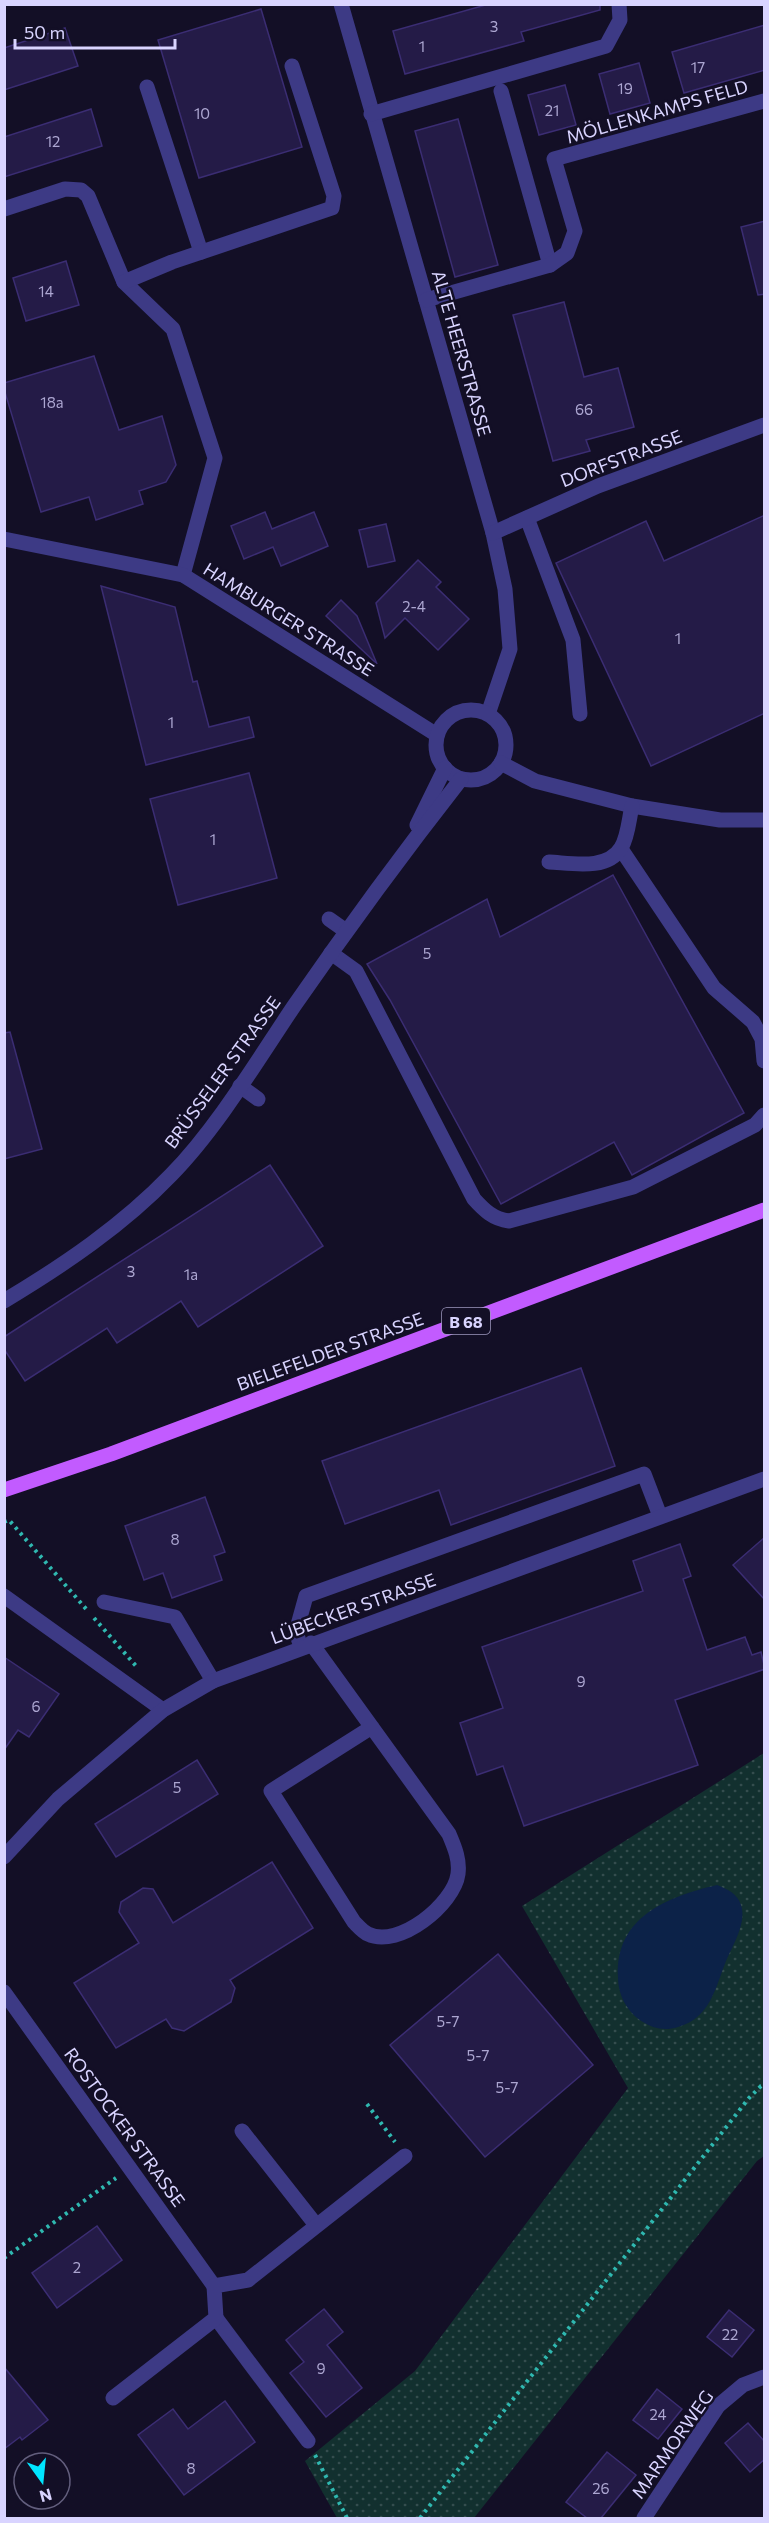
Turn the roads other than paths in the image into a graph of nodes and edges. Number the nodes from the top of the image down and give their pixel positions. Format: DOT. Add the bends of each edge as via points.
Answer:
graph roads {
  1 [pos="341,4"];
  2 [pos="619,4"];
  3 [pos="292,66"];
  4 [pos="147,87"];
  5 [pos="501,91"];
  6 [pos="765,101"];
  7 [pos="371,114"];
  8 [pos="4,209"];
  9 [pos="201,252"];
  10 [pos="550,265"];
  11 [pos="124,282"];
  12 [pos="426,300"];
  13 [pos="765,425"];
  14 [pos="527,518"];
  15 [pos="493,534"];
  16 [pos="4,539"];
  17 [pos="183,575"];
  18 [pos="488,714"];
  19 [pos="580,714"];
  20 [pos="437,735"];
  21 [pos="501,762"];
  22 [pos="445,768"];
  23 [pos="461,779"];
  24 [pos="632,806"];
  25 [pos="765,820"];
  26 [pos="621,849"];
  27 [pos="404,851"];
  28 [pos="549,862"];
  29 [pos="328,919"];
  30 [pos="346,931"];
  31 [pos="331,952"];
  32 [pos="765,1062"];
  33 [pos="240,1086"];
  34 [pos="258,1099"];
  35 [pos="765,1115"];
  36 [pos="763,1214"];
  37 [pos="4,1301"];
  38 [pos="111,1454"];
  39 [pos="765,1479"];
  40 [pos="4,1490"];
  41 [pos="4,1499"];
  42 [pos="660,1516"];
  43 [pos="4,1596"];
  44 [pos="104,1602"];
  45 [pos="306,1645"];
  46 [pos="213,1681"];
  47 [pos="163,1710"];
  48 [pos="372,1727"];
  49 [pos="4,1857"];
  50 [pos="4,1992"];
  51 [pos="242,2131"];
  52 [pos="405,2156"];
  53 [pos="316,2225"];
  54 [pos="214,2286"];
  55 [pos="216,2318"];
  56 [pos="765,2377"];
  57 [pos="113,2398"];
  58 [pos="308,2441"];
  59 [pos="645,2518"];
  1 -- 7 [label="street, ALTE HEERSTRASSE"];
  2 -- 7 [label="street" via="620,20 606,46"];
  3 -- 9 [label="street" via="334,196 332,208"];
  4 -- 9 [label="street"];
  5 -- 10 [label="street"];
  6 -- 10 [label="street, MÖLLENKAMPS FELD" via="554,159 575,231 567,253"];
  7 -- 12 [label="street, ALTE HEERSTRASSE"];
  8 -- 11 [label="street" via="65,189 81,190 88,196"];
  9 -- 11 [label="street"];
  10 -- 12 [label="street, MÖLLENKAMPS FELD"];
  11 -- 17 [label="street" via="173,328 215,458"];
  12 -- 15 [label="street, ALTE HEERSTRASSE"];
  13 -- 14 [label="street, DORFSTRASSE" via="598,486"];
  14 -- 15 [label="street, DORFSTRASSE"];
  14 -- 19 [label="street" via="573,640"];
  15 -- 18 [label="street, ALTE HEERSTRASSE" via="505,589 510,649"];
  16 -- 17 [label="street, HAMBURGER STRASSE"];
  17 -- 20 [label="street, HAMBURGER STRASSE"];
  18 -- 20 [label="street" via="467,710 457,713 448,718"];
  18 -- 21 [label="street" via="502,730 505,752"];
  20 -- 22 [label="street" via="438,759"];
  21 -- 23 [label="street" via="484,777"];
  21 -- 24 [label="street" via="535,781"];
  22 -- 23 [label="street"];
  22 -- 27 [label="street, BRÜSSELER STRASSE"];
  23 -- 27 [label="street, BRÜSSELER STRASSE"];
  24 -- 25 [label="street" via="720,820"];
  24 -- 26 [label="street"];
  26 -- 28 [label="street" via="597,864"];
  26 -- 32 [label="street" via="714,988 753,1022 762,1039"];
  27 -- 30 [label="street, BRÜSSELER STRASSE"];
  29 -- 30 [label="street"];
  30 -- 31 [label="street, BRÜSSELER STRASSE"];
  31 -- 33 [label="street, BRÜSSELER STRASSE"];
  31 -- 35 [label="street" via="356,971 474,1199 498,1220 509,1221 633,1186 755,1125"];
  33 -- 34 [label="street"];
  33 -- 37 [label="street, BRÜSSELER STRASSE" via="172,1174 106,1233"];
  36 -- 38 [label="main road, BIELEFELDER STRASSE / B 68"];
  38 -- 40 [label="main road, BIELEFELDER STRASSE / B 68"];
  38 -- 41 [label="main road, BIELEFELDER STRASSE / B 68"];
  39 -- 42 [label="street, LÜBECKER STRASSE"];
  42 -- 45 [label="street, LÜBECKER STRASSE"];
  42 -- 45 [label="street" via="644,1474 306,1596 296,1632"];
  43 -- 47 [label="street"];
  44 -- 46 [label="street" via="175,1617"];
  45 -- 46 [label="street, LÜBECKER STRASSE"];
  45 -- 48 [label="street"];
  46 -- 47 [label="street, LÜBECKER STRASSE"];
  47 -- 49 [label="street, LÜBECKER STRASSE" via="58,1799"];
  48 -- 48 [label="street" via="449,1834 457,1852 458,1874 452,1894 438,1910 400,1934 383,1937 367,1934 354,1922 271,1791"];
  50 -- 54 [label="street, ROSTOCKER STRASSE"];
  51 -- 53 [label="street"];
  52 -- 53 [label="street"];
  53 -- 54 [label="street" via="248,2280"];
  54 -- 55 [label="street"];
  55 -- 57 [label="street"];
  55 -- 58 [label="street"];
  56 -- 59 [label="street, MARMORWEG" via="743,2385 718,2406"];
}
